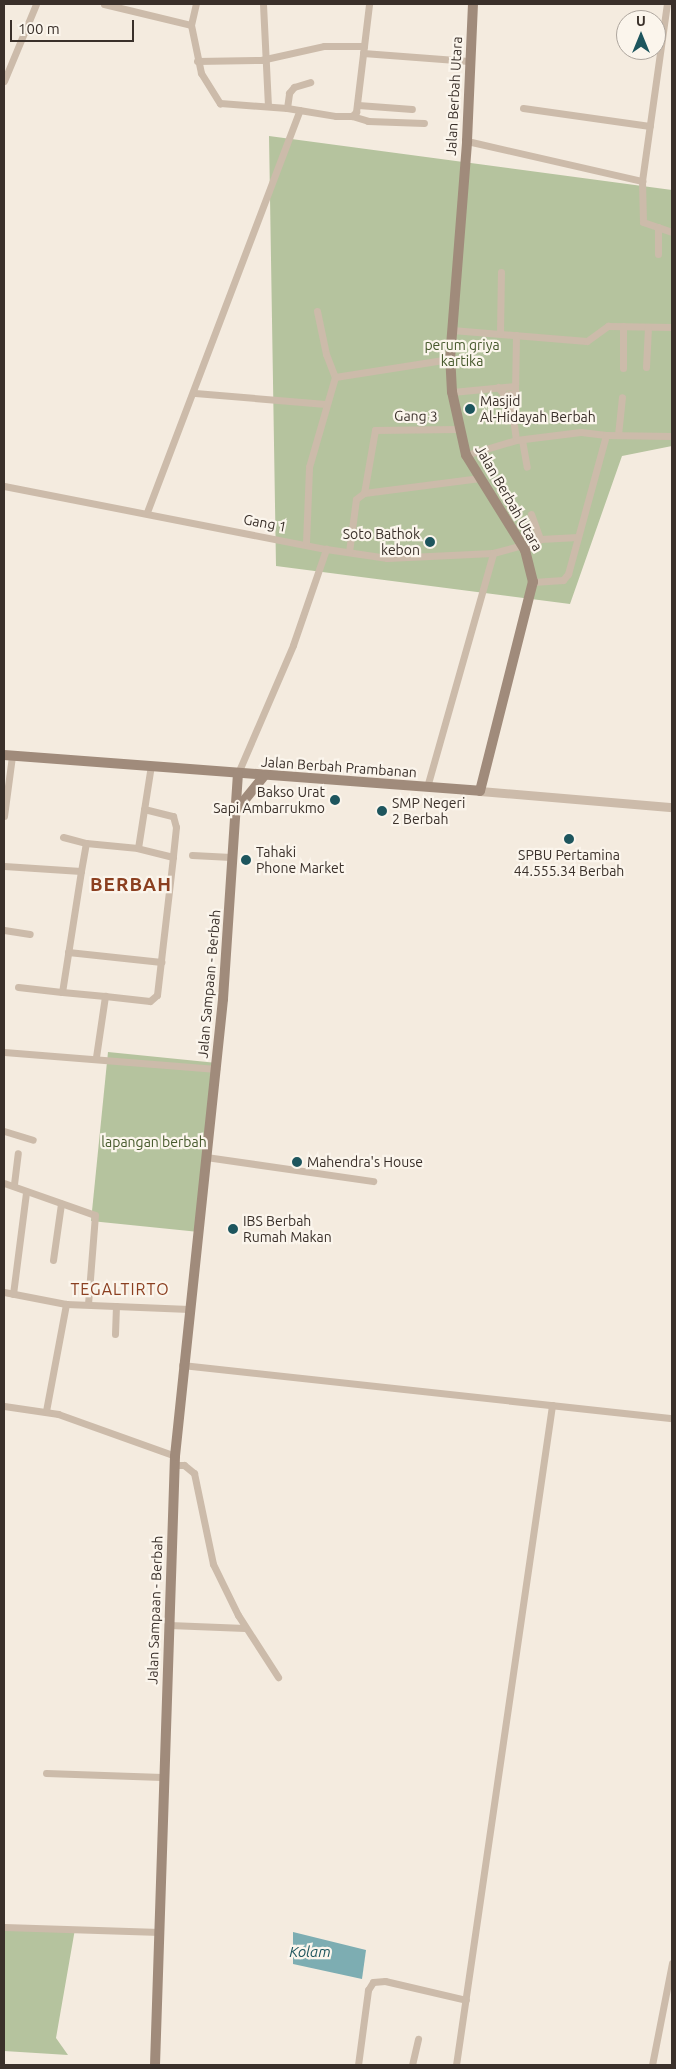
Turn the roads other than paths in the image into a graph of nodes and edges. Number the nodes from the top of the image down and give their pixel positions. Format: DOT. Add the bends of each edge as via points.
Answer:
graph roads {
  1 [pos="36,4"];
  2 [pos="104,4"];
  3 [pos="196,4"];
  4 [pos="262,4"];
  5 [pos="369,4"];
  6 [pos="472,4"];
  7 [pos="667,4"];
  8 [pos="191,24"];
  9 [pos="364,49"];
  10 [pos="265,57"];
  11 [pos="198,61"];
  12 [pos="469,61"];
  13 [pos="4,81"];
  14 [pos="310,82"];
  15 [pos="358,105"];
  16 [pos="268,106"];
  17 [pos="287,108"];
  18 [pos="523,108"];
  19 [pos="412,109"];
  20 [pos="300,110"];
  21 [pos="352,116"];
  22 [pos="424,123"];
  23 [pos="650,126"];
  24 [pos="466,141"];
  25 [pos="642,181"];
  26 [pos="658,226"];
  27 [pos="672,232"];
  28 [pos="658,254"];
  29 [pos="501,272"];
  30 [pos="316,311"];
  31 [pos="623,326"];
  32 [pos="648,327"];
  33 [pos="672,327"];
  34 [pos="452,330"];
  35 [pos="500,333"];
  36 [pos="516,335"];
  37 [pos="450,359"];
  38 [pos="646,367"];
  39 [pos="622,368"];
  40 [pos="335,377"];
  41 [pos="514,386"];
  42 [pos="498,387"];
  43 [pos="452,392"];
  44 [pos="195,393"];
  45 [pos="510,396"];
  46 [pos="622,398"];
  47 [pos="326,404"];
  48 [pos="458,429"];
  49 [pos="618,435"];
  50 [pos="606,436"];
  51 [pos="672,436"];
  52 [pos="519,440"];
  53 [pos="466,456"];
  54 [pos="527,467"];
  55 [pos="480,478"];
  56 [pos="4,486"];
  57 [pos="364,493"];
  58 [pos="147,512"];
  59 [pos="532,514"];
  60 [pos="578,538"];
  61 [pos="540,539"];
  62 [pos="306,543"];
  63 [pos="523,548"];
  64 [pos="326,549"];
  65 [pos="349,552"];
  66 [pos="493,554"];
  67 [pos="533,582"];
  68 [pos="8,756"];
  69 [pos="150,765"];
  70 [pos="238,773"];
  71 [pos="264,776"];
  72 [pos="427,787"];
  73 [pos="480,791"];
  74 [pos="672,807"];
  75 [pos="144,809"];
  76 [pos="234,813"];
  77 [pos="4,816"];
  78 [pos="63,837"];
  79 [pos="86,843"];
  80 [pos="138,848"];
  81 [pos="192,855"];
  82 [pos="174,857"];
  83 [pos="231,857"];
  84 [pos="4,866"];
  85 [pos="81,871"];
  86 [pos="4,930"];
  87 [pos="30,934"];
  88 [pos="68,952"];
  89 [pos="161,962"];
  90 [pos="18,987"];
  91 [pos="62,992"];
  92 [pos="105,996"];
  93 [pos="4,1052"];
  94 [pos="96,1057"];
  95 [pos="216,1069"];
  96 [pos="4,1131"];
  97 [pos="33,1140"];
  98 [pos="18,1153"];
  99 [pos="206,1157"];
  100 [pos="373,1181"];
  101 [pos="4,1183"];
  102 [pos="14,1184"];
  103 [pos="26,1193"];
  104 [pos="61,1204"];
  105 [pos="52,1260"];
  106 [pos="4,1292"];
  107 [pos="13,1294"];
  108 [pos="66,1304"];
  109 [pos="88,1304"];
  110 [pos="116,1306"];
  111 [pos="189,1309"];
  112 [pos="115,1334"];
  113 [pos="182,1365"];
  114 [pos="552,1405"];
  115 [pos="4,1406"];
  116 [pos="46,1411"];
  117 [pos="672,1418"];
  118 [pos="174,1460"];
  119 [pos="169,1625"];
  120 [pos="244,1628"];
  121 [pos="278,1677"];
  122 [pos="46,1773"];
  123 [pos="162,1777"];
  124 [pos="4,1927"];
  125 [pos="160,1932"];
  126 [pos="672,1964"];
  127 [pos="466,2000"];
  128 [pos="418,2039"];
  129 [pos="155,2065"];
  130 [pos="358,2065"];
  131 [pos="412,2065"];
  132 [pos="456,2065"];
  133 [pos="652,2065"];
  1 -- 13 [label="street"];
  2 -- 8 [label="street"];
  3 -- 8 [label="street"];
  4 -- 10 [label="street"];
  5 -- 9 [label="street"];
  6 -- 12 [label="main road, Jalan Berbah Utara"];
  7 -- 23 [label="street"];
  8 -- 11 [label="street"];
  9 -- 10 [label="street" via="324,46 313,51"];
  9 -- 12 [label="street"];
  9 -- 15 [label="street"];
  10 -- 11 [label="street" via="261,60"];
  10 -- 16 [label="street"];
  11 -- 16 [label="street" via="206,85 220,103"];
  12 -- 24 [label="main road, Jalan Berbah Utara"];
  14 -- 17 [label="street" via="294,88 289,94"];
  15 -- 19 [label="street"];
  15 -- 21 [label="street"];
  16 -- 17 [label="street"];
  17 -- 20 [label="street"];
  18 -- 23 [label="street"];
  20 -- 21 [label="street"];
  20 -- 58 [label="street"];
  21 -- 22 [label="street" via="363,120"];
  23 -- 25 [label="street"];
  24 -- 25 [label="street"];
  24 -- 34 [label="main road, Jalan Berbah Utara"];
  25 -- 26 [label="street" via="642,220"];
  26 -- 27 [label="street"];
  26 -- 28 [label="street"];
  29 -- 35 [label="street"];
  30 -- 40 [label="street"];
  31 -- 32 [label="street"];
  31 -- 36 [label="street" via="602,328 587,341"];
  31 -- 39 [label="street"];
  32 -- 33 [label="street"];
  32 -- 38 [label="street"];
  34 -- 35 [label="street"];
  34 -- 37 [label="main road, Jalan Berbah Utara"];
  35 -- 36 [label="street"];
  36 -- 41 [label="street"];
  37 -- 40 [label="street"];
  37 -- 43 [label="main road, Jalan Berbah Utara"];
  40 -- 47 [label="street"];
  41 -- 42 [label="street"];
  41 -- 45 [label="street" via="515,393"];
  42 -- 43 [label="street"];
  42 -- 45 [label="street" via="501,393"];
  43 -- 48 [label="main road, Jalan Berbah Utara"];
  44 -- 47 [label="street"];
  45 -- 52 [label="street"];
  46 -- 49 [label="street"];
  47 -- 62 [label="street" via="309,466"];
  48 -- 53 [label="main road, Jalan Berbah Utara"];
  48 -- 57 [label="street, Gang 3" via="375,430"];
  49 -- 50 [label="street"];
  49 -- 51 [label="street"];
  50 -- 52 [label="street" via="581,432"];
  50 -- 60 [label="street"];
  52 -- 53 [label="street"];
  52 -- 54 [label="street"];
  53 -- 55 [label="main road, Jalan Berbah Utara"];
  55 -- 57 [label="street"];
  55 -- 63 [label="main road, Jalan Berbah Utara"];
  56 -- 58 [label="street, Gang 1"];
  57 -- 65 [label="street" via="356,499"];
  58 -- 62 [label="street, Gang 1"];
  59 -- 61 [label="street"];
  60 -- 61 [label="street"];
  60 -- 67 [label="street" via="566,577"];
  61 -- 63 [label="street, Gang 1"];
  62 -- 64 [label="street, Gang 1"];
  63 -- 66 [label="street, Gang 1"];
  63 -- 67 [label="main road, Jalan Berbah Utara"];
  64 -- 65 [label="street, Gang 1"];
  64 -- 70 [label="street" via="293,645"];
  65 -- 66 [label="street, Gang 1" via="412,558"];
  66 -- 72 [label="street"];
  67 -- 73 [label="main road, Jalan Berbah Utara"];
  68 -- 69 [label="main road, Jalan Berbah Prambanan"];
  68 -- 77 [label="street"];
  69 -- 70 [label="main road, Jalan Berbah Prambanan"];
  69 -- 75 [label="street"];
  70 -- 71 [label="main road, Jalan Berbah Prambanan"];
  70 -- 76 [label="main road, Jalan Sampaan - Berbah"];
  71 -- 72 [label="main road, Jalan Berbah Prambanan"];
  71 -- 76 [label="main road"];
  72 -- 73 [label="main road, Jalan Berbah Prambanan"];
  73 -- 74 [label="street, Jalan Berbah Prambanan"];
  75 -- 80 [label="street"];
  75 -- 82 [label="street" via="173,816 176,827"];
  76 -- 83 [label="main road, Jalan Sampaan - Berbah"];
  78 -- 79 [label="street"];
  79 -- 80 [label="street"];
  79 -- 85 [label="street"];
  80 -- 82 [label="street"];
  81 -- 83 [label="street"];
  82 -- 89 [label="street"];
  83 -- 95 [label="main road, Jalan Sampaan - Berbah" via="227,957"];
  84 -- 85 [label="street"];
  85 -- 88 [label="street"];
  86 -- 87 [label="street"];
  88 -- 89 [label="street"];
  88 -- 91 [label="street"];
  89 -- 92 [label="street" via="154,1000"];
  90 -- 91 [label="street"];
  91 -- 92 [label="street"];
  92 -- 94 [label="street"];
  93 -- 94 [label="street"];
  94 -- 95 [label="street"];
  95 -- 99 [label="main road, Jalan Sampaan - Berbah"];
  96 -- 97 [label="street"];
  98 -- 102 [label="street"];
  99 -- 100 [label="street"];
  99 -- 111 [label="main road, Jalan Sampaan - Berbah"];
  101 -- 102 [label="street"];
  102 -- 103 [label="street"];
  103 -- 104 [label="street"];
  103 -- 107 [label="street"];
  104 -- 105 [label="street"];
  104 -- 109 [label="street" via="90,1212 97,1221"];
  106 -- 107 [label="street"];
  107 -- 108 [label="street"];
  108 -- 109 [label="street"];
  108 -- 116 [label="street"];
  109 -- 110 [label="street"];
  110 -- 111 [label="street"];
  110 -- 112 [label="street"];
  111 -- 113 [label="main road, Jalan Sampaan - Berbah"];
  113 -- 114 [label="street"];
  113 -- 118 [label="main road, Jalan Sampaan - Berbah"];
  114 -- 117 [label="street"];
  114 -- 127 [label="street"];
  115 -- 116 [label="street"];
  116 -- 118 [label="street"];
  118 -- 119 [label="main road, Jalan Sampaan - Berbah"];
  118 -- 120 [label="street" via="194,1473 210,1558"];
  119 -- 120 [label="street"];
  119 -- 123 [label="main road, Jalan Sampaan - Berbah"];
  120 -- 121 [label="street"];
  122 -- 123 [label="street"];
  123 -- 125 [label="main road, Jalan Sampaan - Berbah"];
  124 -- 125 [label="street"];
  125 -- 129 [label="main road, Jalan Sampaan - Berbah"];
  126 -- 133 [label="street"];
  127 -- 130 [label="street" via="385,1981 373,1982 368,1990"];
  127 -- 132 [label="street"];
  128 -- 131 [label="street"];
}
